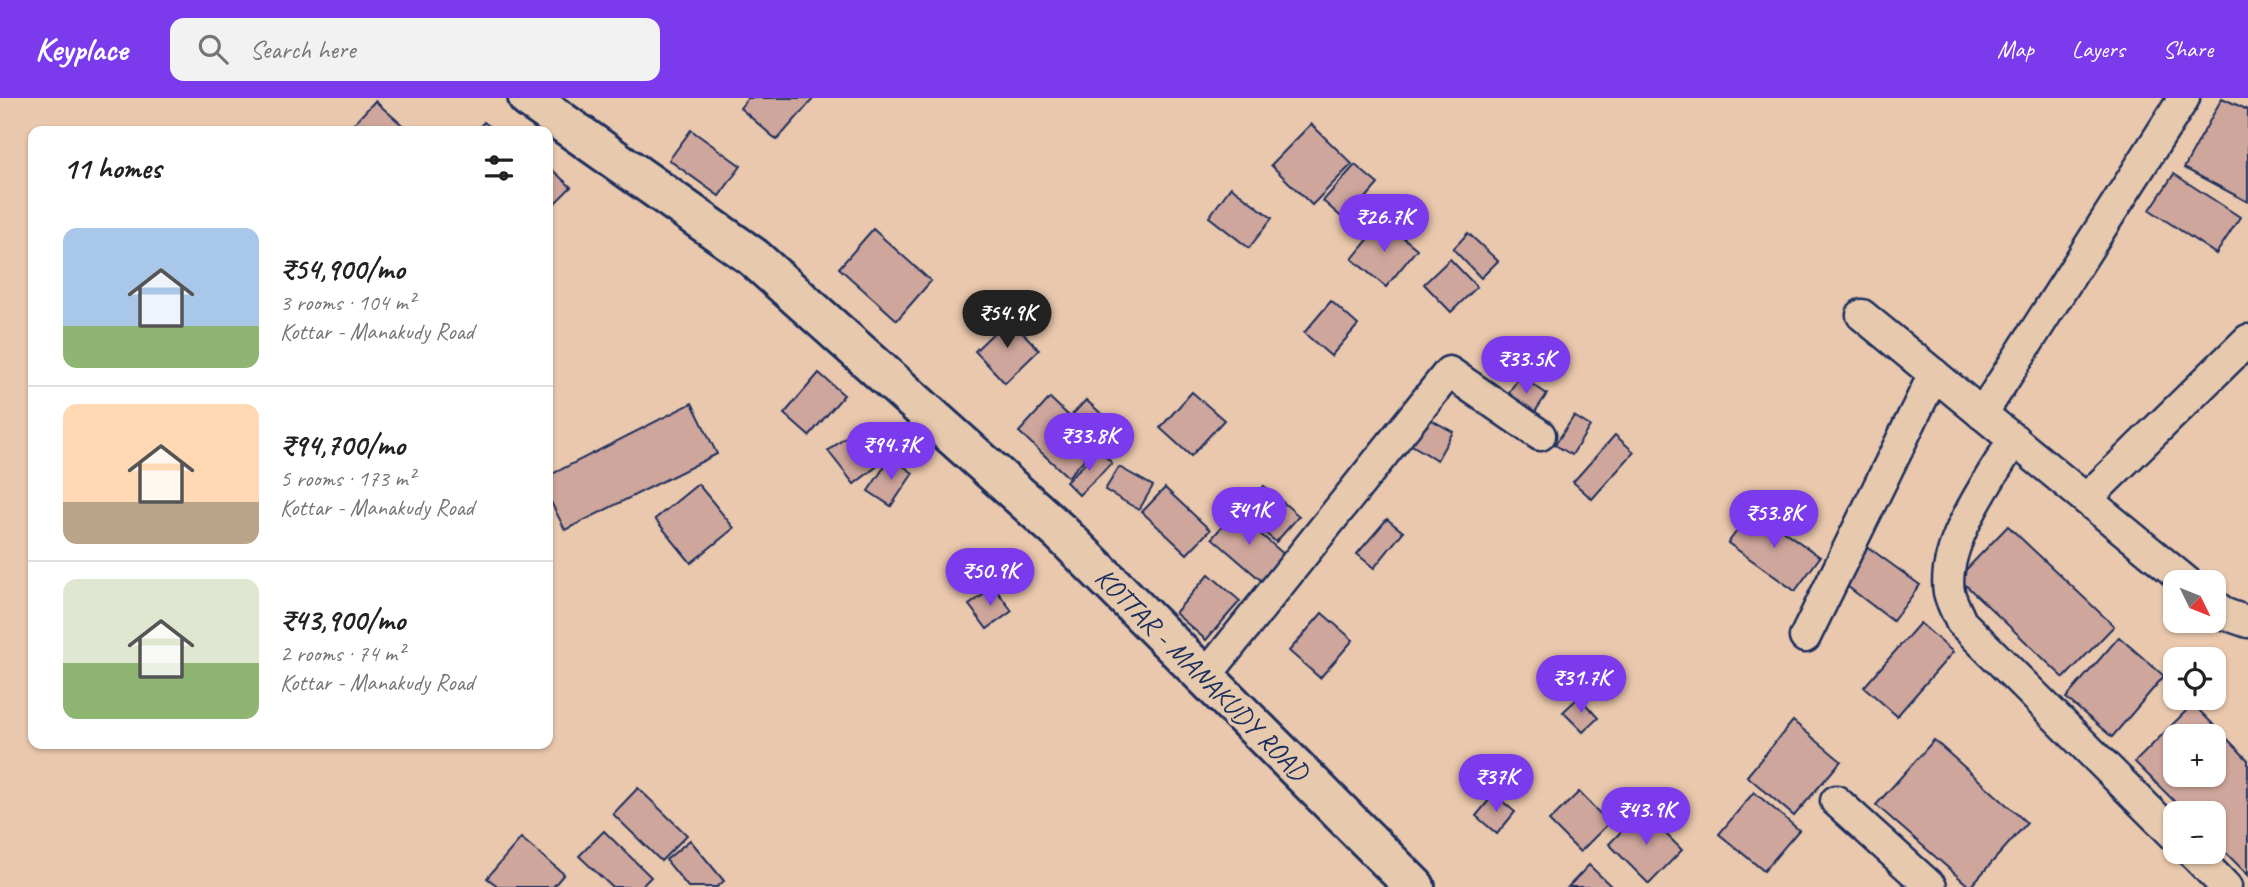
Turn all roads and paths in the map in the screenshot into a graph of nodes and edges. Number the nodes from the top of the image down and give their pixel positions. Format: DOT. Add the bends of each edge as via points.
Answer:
graph roads {
  1 [pos="528,98"];
  2 [pos="2184,98"];
  3 [pos="1863,315"];
  4 [pos="2248,341"];
  5 [pos="1934,374"];
  6 [pos="1982,414"];
  7 [pos="1541,435"];
  8 [pos="2014,439"];
  9 [pos="2085,499"];
  10 [pos="2172,570"];
  11 [pos="2226,614"];
  12 [pos="2248,622"];
  13 [pos="1805,637"];
  14 [pos="1205,677"];
  15 [pos="1836,801"];
  16 [pos="2163,824"];
  17 [pos="2204,864"];
  18 [pos="1415,887"];
  19 [pos="1931,887"];
  20 [pos="2226,887"];
  1 -- 14 [label="main road, KOTTAR - MANAKUDY ROAD" via="753,257 1060,532"];
  2 -- 6 [label="street"];
  3 -- 5 [label="street"];
  4 -- 9 [label="street"];
  5 -- 6 [label="street"];
  5 -- 13 [label="street"];
  6 -- 8 [label="street"];
  7 -- 14 [label="street" via="1449,372"];
  8 -- 9 [label="street"];
  8 -- 16 [label="street" via="1962,529 1948,568 1949,592 1961,622"];
  9 -- 10 [label="street"];
  11 -- 12 [label="street"];
  14 -- 18 [label="main road, KOTTAR - MANAKUDY ROAD"];
  15 -- 19 [label="street"];
  17 -- 20 [label="street"];
}
